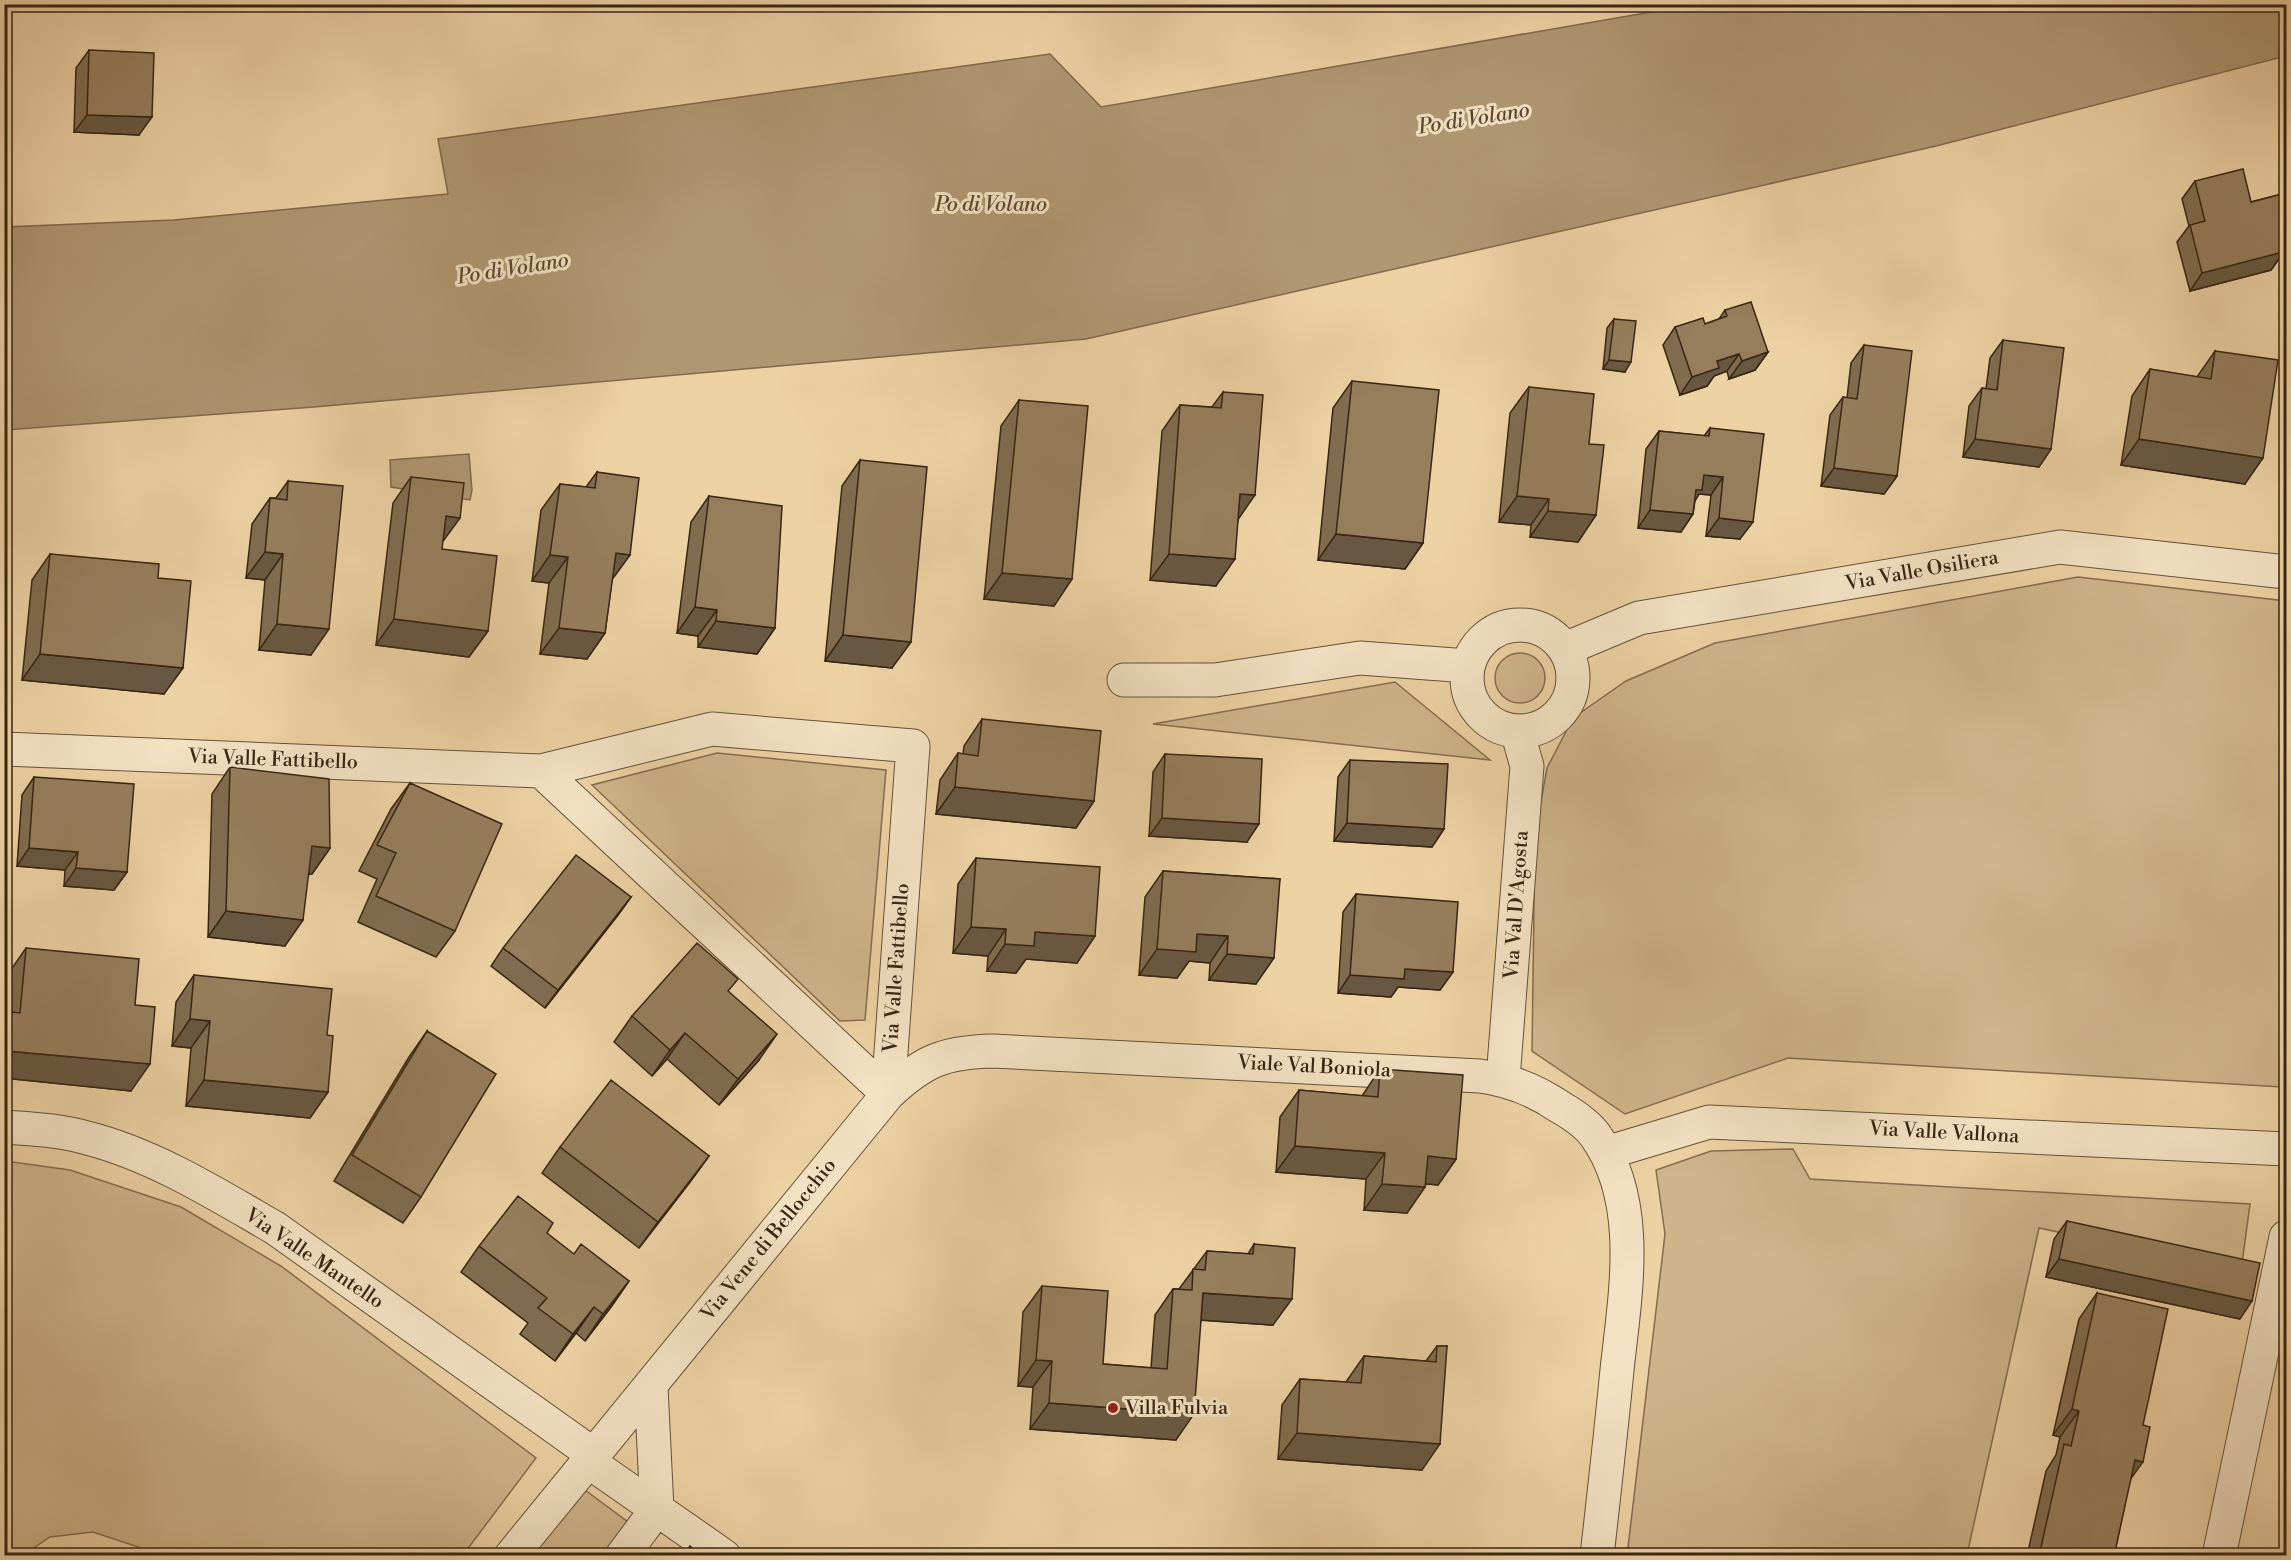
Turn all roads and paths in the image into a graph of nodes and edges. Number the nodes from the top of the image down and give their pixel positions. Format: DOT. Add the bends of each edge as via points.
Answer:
graph roads {
  1 [pos="2286,572"];
  2 [pos="1565,649"];
  3 [pos="1468,666"];
  4 [pos="1124,680"];
  5 [pos="1516,731"];
  6 [pos="4,749"];
  7 [pos="541,771"];
  8 [pos="1503,1079"];
  9 [pos="888,1094"];
  10 [pos="4,1127"];
  11 [pos="2286,1149"];
  12 [pos="1606,1153"];
  13 [pos="2286,1237"];
  14 [pos="651,1387"];
  15 [pos="592,1459"];
  16 [pos="657,1509"];
  17 [pos="511,1556"];
  18 [pos="622,1556"];
  19 [pos="724,1556"];
  20 [pos="1597,1556"];
  21 [pos="2219,1556"];
  1 -- 2 [label="street, Via Valle Osiliera" via="2060,548 1639,618"];
  2 -- 3 [label="street" via="1553,636 1537,628 1502,628 1475,650"];
  2 -- 5 [label="street" via="1574,681 1562,712 1533,730"];
  3 -- 4 [label="street" via="1360,658 1215,680"];
  3 -- 5 [label="street" via="1472,702 1498,727"];
  5 -- 8 [label="street, Via Val D'Agosta" via="1527,766"];
  6 -- 7 [label="street, Via Valle Fattibello"];
  7 -- 9 [label="street, Via Valle Fattibello"];
  7 -- 9 [label="street, Via Valle Fattibello" via="712,729 913,746"];
  8 -- 9 [label="street, Viale Val Boniola" via="983,1051 931,1061"];
  8 -- 12 [label="street, Viale Val Boniola" via="1527,1088 1574,1116 1594,1134"];
  9 -- 14 [label="street, Via Vene di Bellocchio"];
  10 -- 15 [label="street, Via Valle Mantello" via="87,1137 123,1149 235,1205 275,1228"];
  11 -- 12 [label="street, Via Valle Vallona" via="1708,1122"];
  12 -- 20 [label="street, Viale Val Boniola" via="1624,1203 1627,1237 1623,1315"];
  13 -- 21 [label="street"];
  14 -- 15 [label="street, Via Vene di Bellocchio"];
  14 -- 16 [label="street"];
  15 -- 16 [label="street"];
  15 -- 17 [label="street, Via Vene di Bellocchio"];
  16 -- 18 [label="street"];
  16 -- 19 [label="street"];
}
